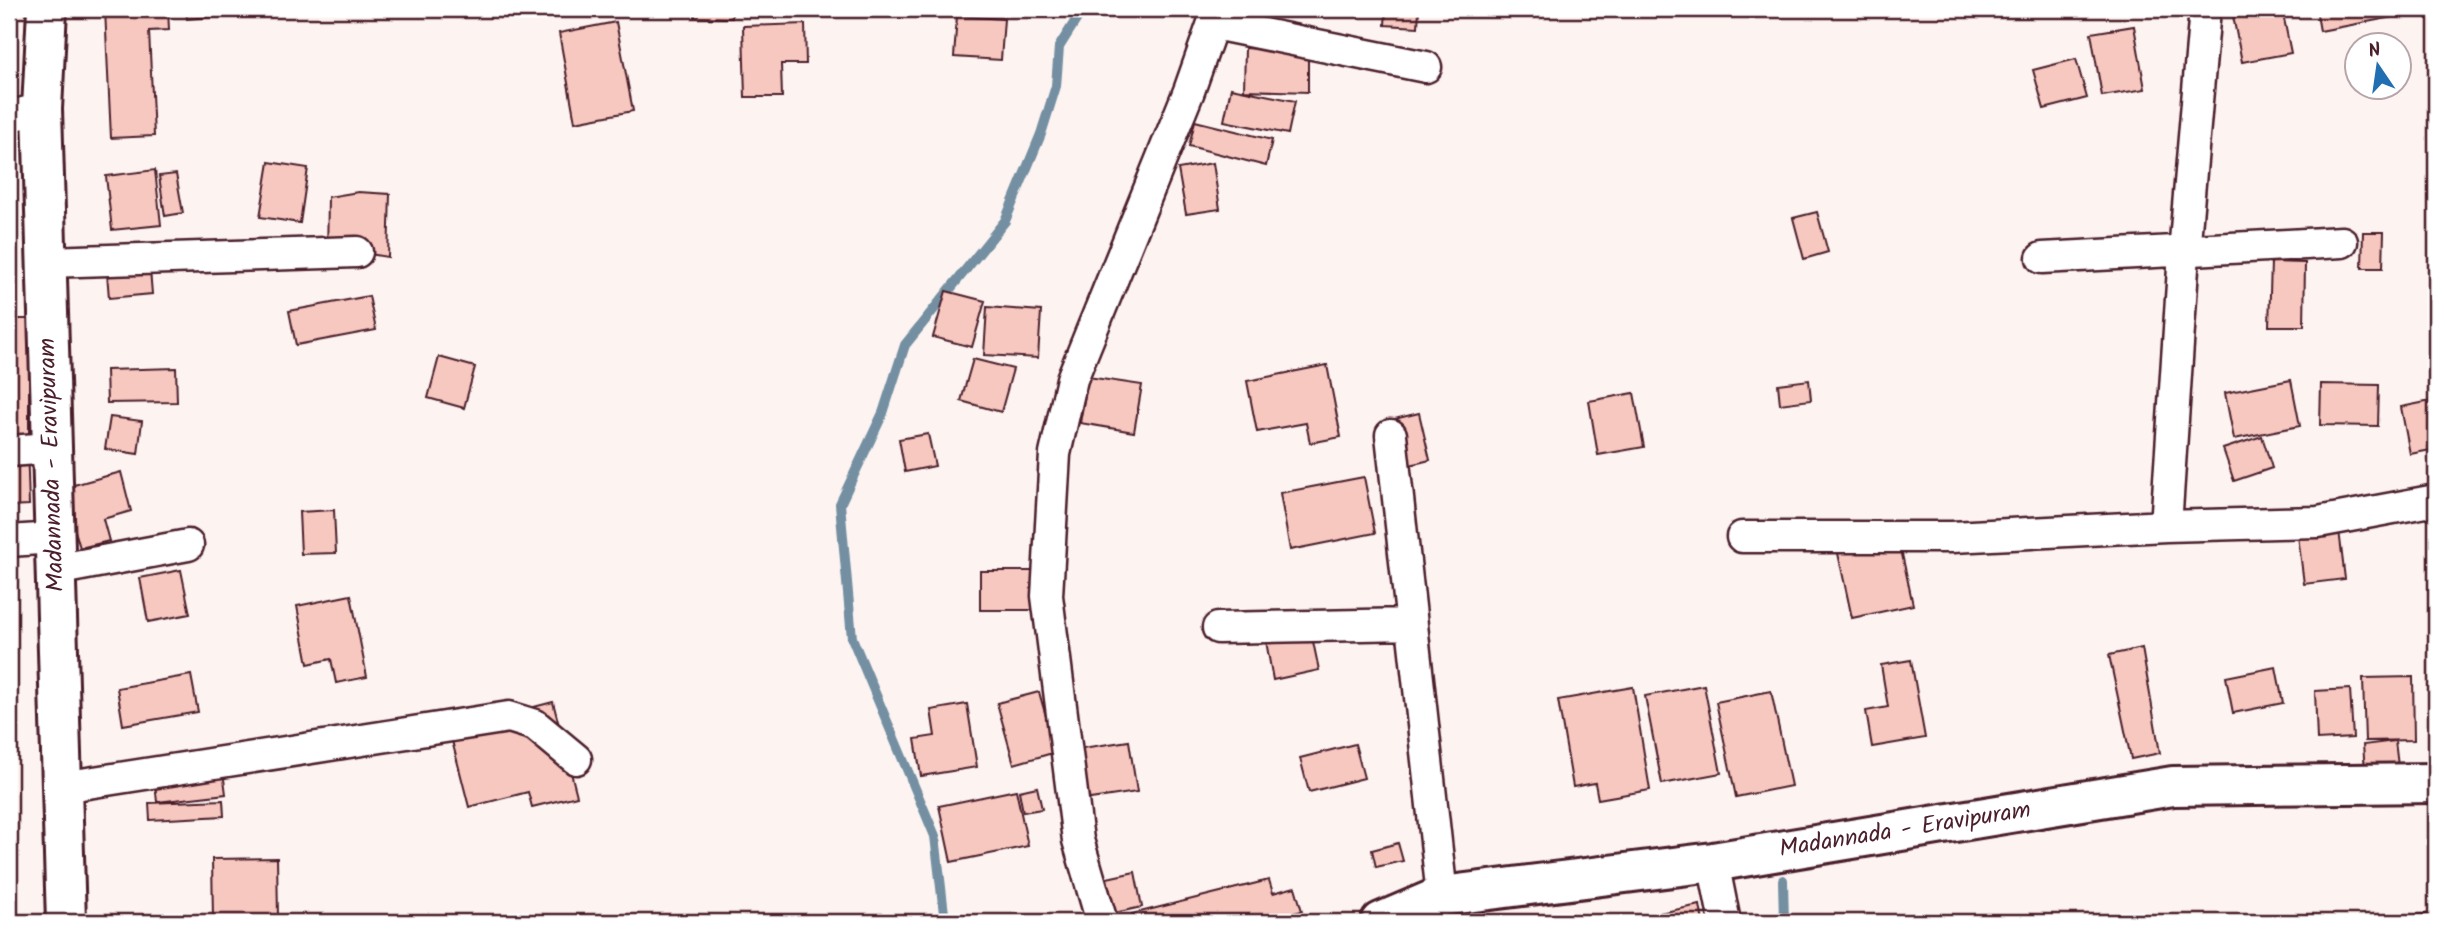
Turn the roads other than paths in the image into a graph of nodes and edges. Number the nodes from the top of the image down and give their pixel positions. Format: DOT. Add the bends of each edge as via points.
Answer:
graph roads {
  1 [pos="47,9"];
  2 [pos="2205,9"];
  3 [pos="1216,16"];
  4 [pos="1426,67"];
  5 [pos="25,112"];
  6 [pos="2342,242"];
  7 [pos="357,252"];
  8 [pos="2184,253"];
  9 [pos="2042,258"];
  10 [pos="47,262"];
  11 [pos="1391,435"];
  12 [pos="52,448"];
  13 [pos="9,451"];
  14 [pos="2436,500"];
  15 [pos="2166,526"];
  16 [pos="1742,537"];
  17 [pos="9,541"];
  18 [pos="188,545"];
  19 [pos="55,554"];
  20 [pos="1412,624"];
  21 [pos="1218,628"];
  22 [pos="576,759"];
  23 [pos="2436,783"];
  24 [pos="62,786"];
  25 [pos="1713,862"];
  26 [pos="1442,897"];
  27 [pos="66,922"];
  28 [pos="1102,922"];
  29 [pos="1381,922"];
  30 [pos="1725,922"];
  1 -- 5 [label="main road, Madannada - Eravipuram"];
  2 -- 8 [label="street"];
  3 -- 4 [label="street"];
  3 -- 28 [label="street" via="1094,318 1072,379 1055,454 1047,596 1078,840"];
  5 -- 10 [label="main road, Madannada - Eravipuram"];
  6 -- 8 [label="street"];
  7 -- 10 [label="street"];
  8 -- 9 [label="street"];
  8 -- 15 [label="street"];
  10 -- 12 [label="main road, Madannada - Eravipuram"];
  11 -- 20 [label="street"];
  12 -- 13 [label="street"];
  12 -- 19 [label="main road, Madannada - Eravipuram"];
  14 -- 15 [label="street" via="2318,523"];
  15 -- 16 [label="street" via="1952,537"];
  17 -- 19 [label="street"];
  18 -- 19 [label="street"];
  19 -- 24 [label="main road, Madannada - Eravipuram"];
  20 -- 21 [label="street"];
  20 -- 26 [label="street"];
  22 -- 24 [label="street" via="535,725 509,717"];
  23 -- 25 [label="main road, Madannada - Eravipuram" via="2173,786"];
  24 -- 27 [label="main road, Madannada - Eravipuram"];
  25 -- 26 [label="main road, Madannada - Eravipuram"];
  25 -- 30 [label="street"];
  26 -- 29 [label="main road, Madannada - Eravipuram"];
}
